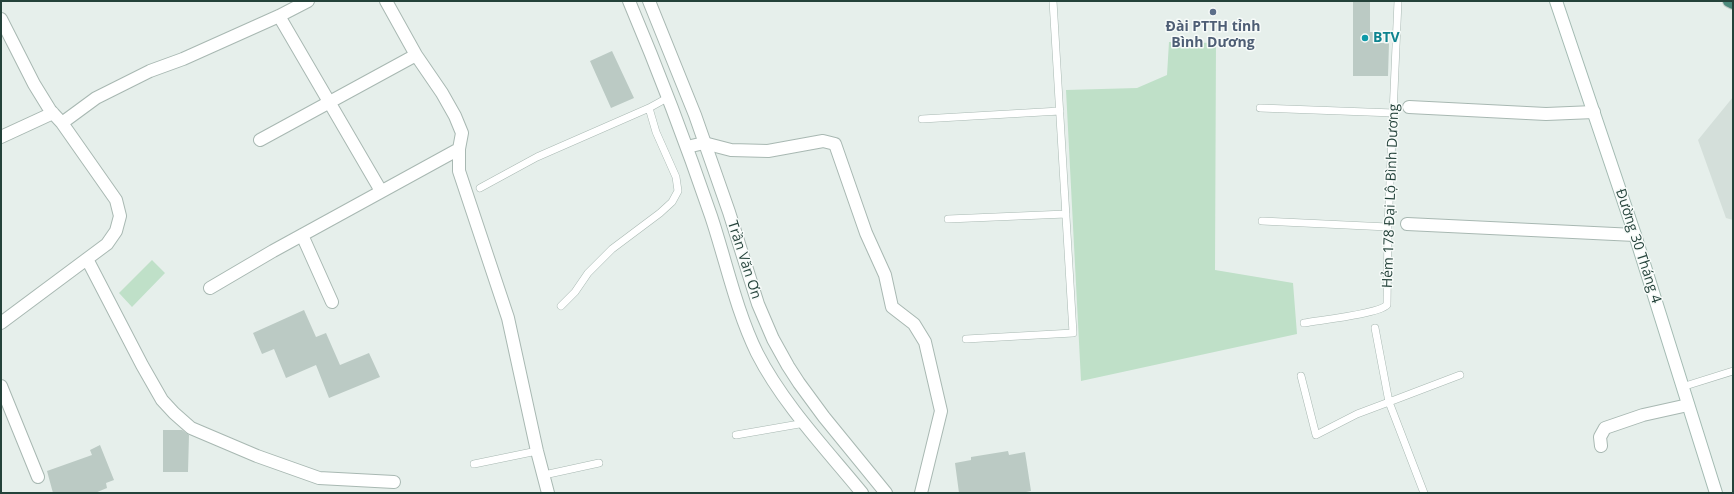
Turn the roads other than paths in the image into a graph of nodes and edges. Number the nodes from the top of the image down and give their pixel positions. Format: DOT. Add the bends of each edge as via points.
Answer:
graph roads {
  1 [pos="308,1"];
  2 [pos="386,1"];
  3 [pos="629,1"];
  4 [pos="650,1"];
  5 [pos="1053,1"];
  6 [pos="1398,1"];
  7 [pos="1556,1"];
  8 [pos="1729,1"];
  9 [pos="1733,3"];
  10 [pos="280,16"];
  11 [pos="1,20"];
  12 [pos="416,55"];
  13 [pos="669,97"];
  14 [pos="329,102"];
  15 [pos="1409,107"];
  16 [pos="649,108"];
  17 [pos="1260,108"];
  18 [pos="1060,111"];
  19 [pos="1594,112"];
  20 [pos="52,113"];
  21 [pos="1394,113"];
  22 [pos="922,119"];
  23 [pos="62,124"];
  24 [pos="1,137"];
  25 [pos="260,140"];
  26 [pos="704,143"];
  27 [pos="687,147"];
  28 [pos="459,149"];
  29 [pos="480,188"];
  30 [pos="381,191"];
  31 [pos="1066,214"];
  32 [pos="948,219"];
  33 [pos="1262,221"];
  34 [pos="1408,224"];
  35 [pos="1388,227"];
  36 [pos="1635,234"];
  37 [pos="302,235"];
  38 [pos="87,259"];
  39 [pos="210,288"];
  40 [pos="332,302"];
  41 [pos="561,306"];
  42 [pos="1,322"];
  43 [pos="1304,323"];
  44 [pos="1375,328"];
  45 [pos="966,339"];
  46 [pos="1733,372"];
  47 [pos="1301,376"];
  48 [pos="1460,376"];
  49 [pos="1,386"];
  50 [pos="1682,387"];
  51 [pos="1389,402"];
  52 [pos="1688,405"];
  53 [pos="805,423"];
  54 [pos="736,435"];
  55 [pos="1600,446"];
  56 [pos="538,451"];
  57 [pos="599,463"];
  58 [pos="474,464"];
  59 [pos="544,475"];
  60 [pos="38,477"];
  61 [pos="394,482"];
  62 [pos="1713,492"];
  63 [pos="548,493"];
  64 [pos="862,493"];
  65 [pos="886,493"];
  66 [pos="921,493"];
  67 [pos="1424,493"];
  1 -- 10 [label="street"];
  2 -- 12 [label="street"];
  3 -- 13 [label="street, Trần Văn Ơn"];
  4 -- 26 [label="street, Trần Văn Ơn"];
  5 -- 18 [label="lane"];
  6 -- 21 [label="lane, Hẻm 178 Đại Lộ Bình Dương"];
  7 -- 19 [label="street, Đường 30 Tháng 4"];
  8 -- 9 [label="highway"];
  10 -- 14 [label="street"];
  10 -- 23 [label="street" via="150,71 96,98"];
  11 -- 20 [label="street"];
  12 -- 14 [label="street"];
  12 -- 28 [label="street" via="455,116 462,133"];
  13 -- 16 [label="lane"];
  13 -- 27 [label="street, Trần Văn Ơn"];
  14 -- 25 [label="street"];
  14 -- 30 [label="street"];
  15 -- 19 [label="street" via="1546,114"];
  16 -- 29 [label="lane" via="537,157"];
  16 -- 41 [label="lane" via="656,132 676,177 678,191 666,208 612,249"];
  17 -- 21 [label="lane"];
  18 -- 22 [label="lane"];
  18 -- 31 [label="lane"];
  19 -- 36 [label="street, Đường 30 Tháng 4"];
  20 -- 23 [label="street"];
  20 -- 24 [label="street"];
  21 -- 35 [label="lane, Hẻm 178 Đại Lộ Bình Dương"];
  23 -- 38 [label="street" via="116,200 120,216 116,232 107,244"];
  26 -- 27 [label="street"];
  26 -- 65 [label="street, Trần Văn Ơn" via="758,304 773,339 799,383"];
  26 -- 66 [label="street" via="731,150 768,152 823,141 835,144 866,233 885,275 892,307 914,324 925,342 941,411"];
  27 -- 53 [label="street, Trần Văn Ơn" via="748,332 757,353 780,391"];
  28 -- 30 [label="street"];
  28 -- 56 [label="street" via="460,171 508,318"];
  30 -- 37 [label="street"];
  31 -- 32 [label="lane"];
  31 -- 45 [label="lane" via="1073,333"];
  33 -- 35 [label="lane"];
  34 -- 36 [label="street"];
  35 -- 43 [label="lane, Hẻm 178 Đại Lộ Bình Dương" via="1387,305 1383,309"];
  36 -- 50 [label="street, Đường 30 Tháng 4"];
  37 -- 39 [label="street"];
  37 -- 40 [label="street"];
  38 -- 42 [label="street"];
  38 -- 61 [label="street" via="162,400 191,428 257,456 319,478"];
  44 -- 51 [label="lane"];
  46 -- 50 [label="lane"];
  47 -- 51 [label="lane" via="1316,435 1357,414"];
  48 -- 51 [label="lane"];
  49 -- 60 [label="street"];
  50 -- 52 [label="street, Đường 30 Tháng 4"];
  51 -- 67 [label="lane"];
  52 -- 55 [label="street" via="1643,415 1605,428 1600,437"];
  52 -- 62 [label="street, Đường 30 Tháng 4"];
  53 -- 54 [label="lane"];
  53 -- 64 [label="street, Trần Văn Ơn"];
  56 -- 58 [label="lane"];
  56 -- 59 [label="street"];
  57 -- 59 [label="lane"];
  59 -- 63 [label="street"];
}
